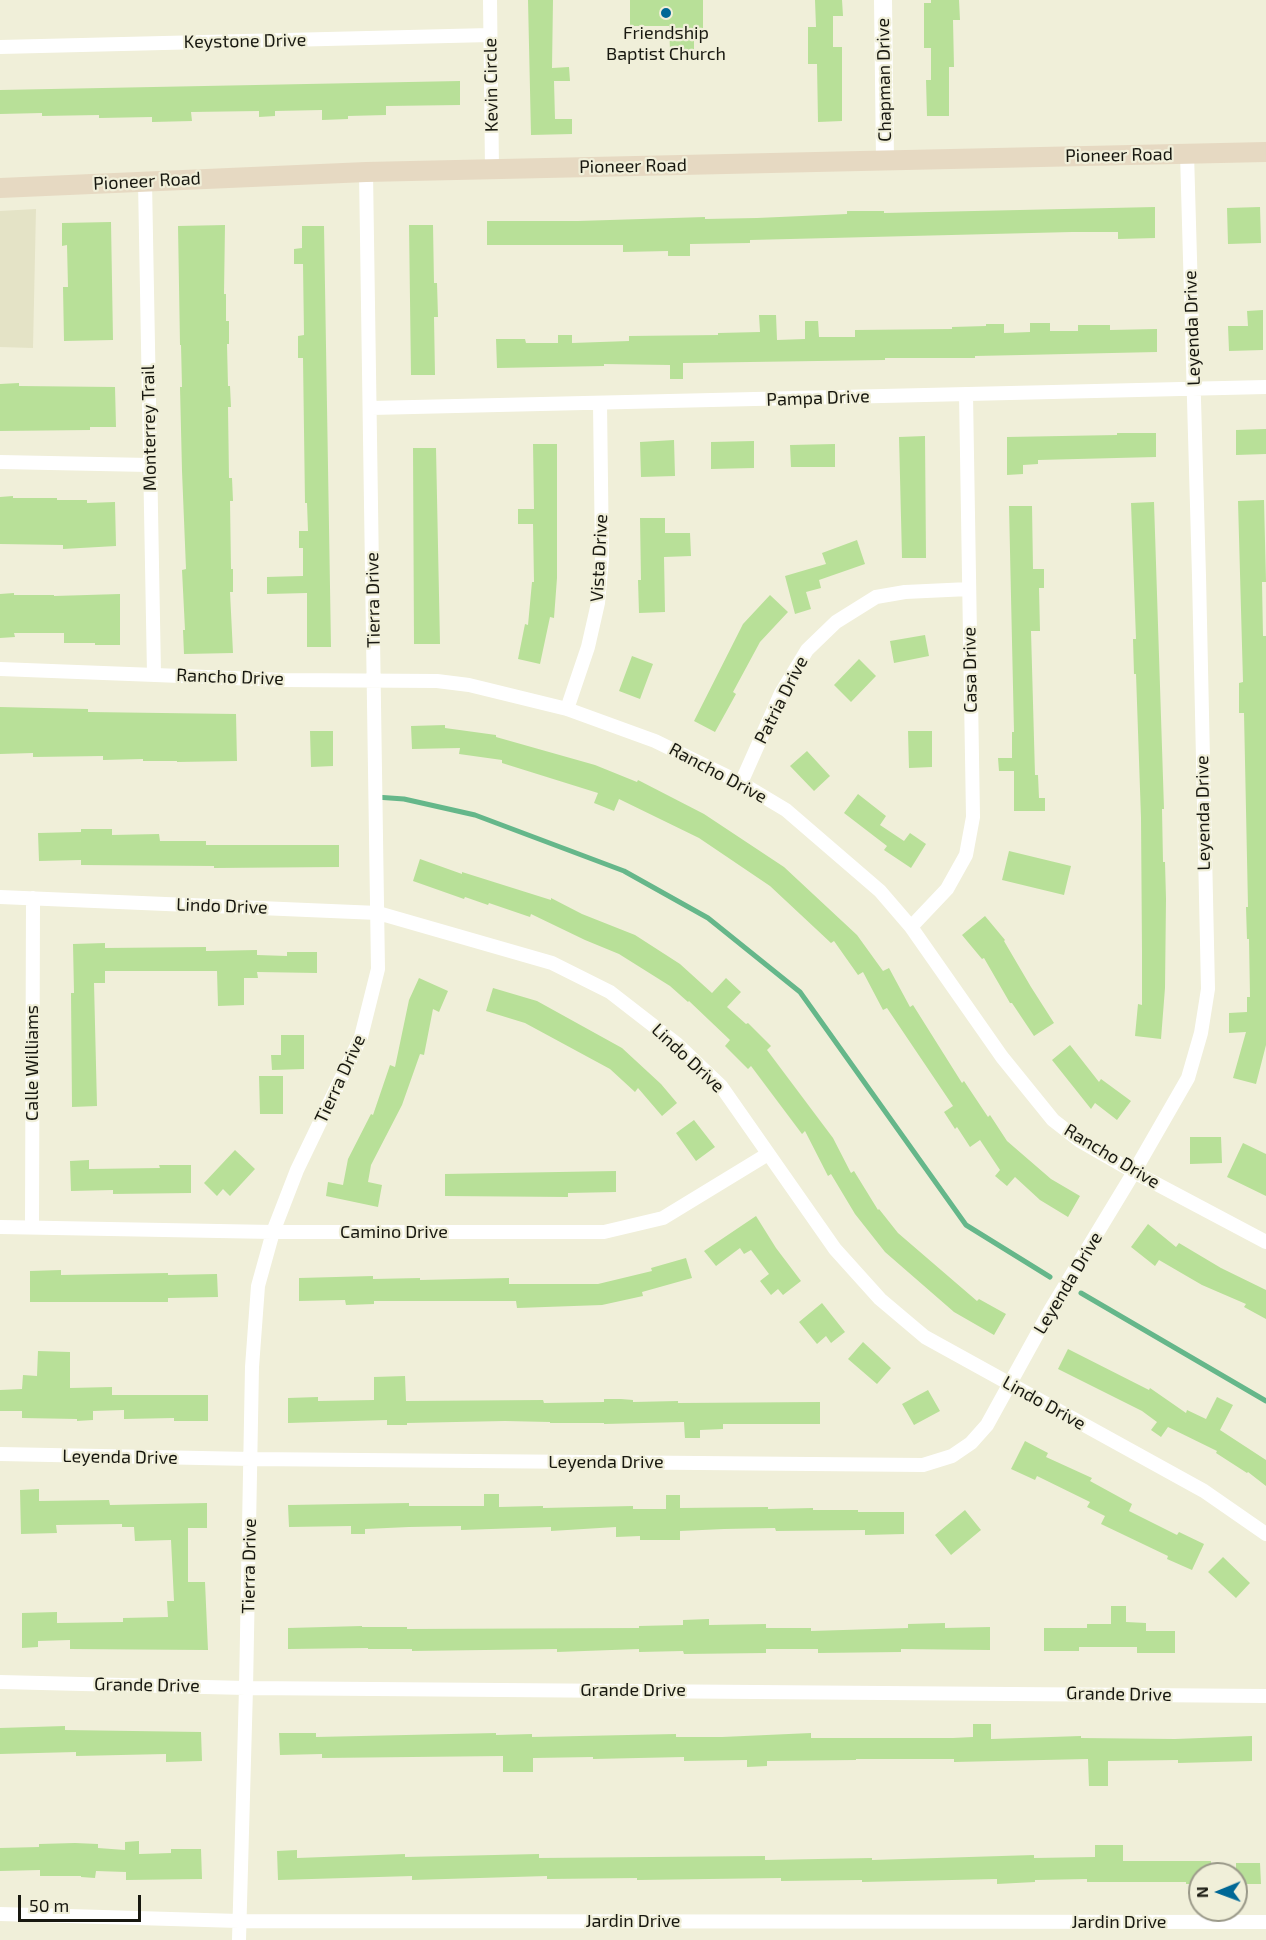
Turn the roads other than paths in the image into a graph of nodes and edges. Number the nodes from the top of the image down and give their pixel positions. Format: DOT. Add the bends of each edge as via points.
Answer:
graph roads {
  1 [pos="490,0"];
  2 [pos="883,0"];
  3 [pos="490,35"];
  4 [pos="0,47"];
  5 [pos="1266,152"];
  6 [pos="1187,153"];
  7 [pos="885,160"];
  8 [pos="492,169"];
  9 [pos="366,172"];
  10 [pos="145,181"];
  11 [pos="0,188"];
  12 [pos="1266,387"];
  13 [pos="1194,389"];
  14 [pos="966,394"];
  15 [pos="600,404"];
  16 [pos="370,408"];
  17 [pos="0,462"];
  18 [pos="149,465"];
  19 [pos="969,589"];
  20 [pos="0,669"];
  21 [pos="154,674"];
  22 [pos="374,680"];
  23 [pos="567,709"];
  24 [pos="741,783"];
  25 [pos="0,897"];
  26 [pos="33,898"];
  27 [pos="378,913"];
  28 [pos="911,927"];
  29 [pos="768,1154"];
  30 [pos="1134,1172"];
  31 [pos="0,1227"];
  32 [pos="32,1227"];
  33 [pos="273,1232"];
  34 [pos="1266,1242"];
  35 [pos="1010,1385"];
  36 [pos="0,1454"];
  37 [pos="251,1459"];
  38 [pos="1266,1534"];
  39 [pos="0,1682"];
  40 [pos="246,1688"];
  41 [pos="1266,1696"];
  42 [pos="0,1914"];
  43 [pos="239,1921"];
  44 [pos="1266,1922"];
  45 [pos="239,1940"];
  1 -- 3 [label="street, Kevin Circle"];
  2 -- 7 [label="street, Chapman Drive"];
  3 -- 4 [label="street, Keystone Drive"];
  3 -- 8 [label="street, Kevin Circle"];
  5 -- 6 [label="main road, Pioneer Road"];
  6 -- 7 [label="main road, Pioneer Road"];
  6 -- 13 [label="street, Leyenda Drive"];
  7 -- 8 [label="main road, Pioneer Road"];
  8 -- 9 [label="main road, Pioneer Road"];
  9 -- 10 [label="main road, Pioneer Road"];
  9 -- 16 [label="street, Tierra Drive"];
  10 -- 11 [label="main road, Pioneer Road"];
  10 -- 18 [label="street, Monterrey Trail"];
  12 -- 13 [label="street, Pampa Drive"];
  13 -- 14 [label="street, Pampa Drive"];
  13 -- 30 [label="street, Leyenda Drive" via="1208,989 1188,1078"];
  14 -- 15 [label="street, Pampa Drive"];
  14 -- 19 [label="street, Casa Drive"];
  15 -- 16 [label="street, Pampa Drive"];
  15 -- 23 [label="street, Vista Drive" via="602,559 598,603"];
  16 -- 22 [label="street, Tierra Drive"];
  17 -- 18 [label="street"];
  18 -- 21 [label="street, Monterrey Trail"];
  19 -- 24 [label="street, Patria Drive" via="876,597 836,622 807,650 781,693"];
  19 -- 28 [label="street, Casa Drive" via="973,817 970,835 966,855 947,889"];
  20 -- 21 [label="street, Rancho Drive"];
  21 -- 22 [label="street, Rancho Drive"];
  22 -- 23 [label="street, Rancho Drive" via="469,685"];
  22 -- 27 [label="street, Tierra Drive"];
  23 -- 24 [label="street, Rancho Drive" via="655,741"];
  24 -- 28 [label="street, Rancho Drive" via="786,810 880,891"];
  25 -- 26 [label="street, Lindo Drive"];
  26 -- 27 [label="street, Lindo Drive"];
  26 -- 32 [label="street, Calle Williams"];
  27 -- 29 [label="street, Lindo Drive" via="552,963 610,992 721,1086"];
  27 -- 33 [label="street, Tierra Drive" via="378,969 361,1037 297,1170"];
  28 -- 30 [label="street, Rancho Drive" via="1002,1057 1053,1120 1080,1141"];
  29 -- 33 [label="street, Camino Drive" via="663,1218 604,1232"];
  29 -- 35 [label="street, Lindo Drive" via="835,1249 880,1299 925,1337"];
  30 -- 34 [label="street, Rancho Drive"];
  30 -- 35 [label="street, Leyenda Drive"];
  31 -- 32 [label="street, Camino Drive"];
  32 -- 33 [label="street, Camino Drive"];
  33 -- 37 [label="street, Tierra Drive" via="258,1286"];
  35 -- 37 [label="street, Leyenda Drive" via="987,1425 971,1443 952,1456 923,1465"];
  35 -- 38 [label="street, Lindo Drive" via="1204,1491"];
  36 -- 37 [label="street, Leyenda Drive"];
  37 -- 40 [label="street, Tierra Drive"];
  39 -- 40 [label="street, Grande Drive"];
  40 -- 41 [label="street, Grande Drive"];
  40 -- 43 [label="street, Tierra Drive"];
  42 -- 43 [label="street, Jardin Drive"];
  43 -- 44 [label="street, Jardin Drive"];
  43 -- 45 [label="street, Tierra Drive"];
}
